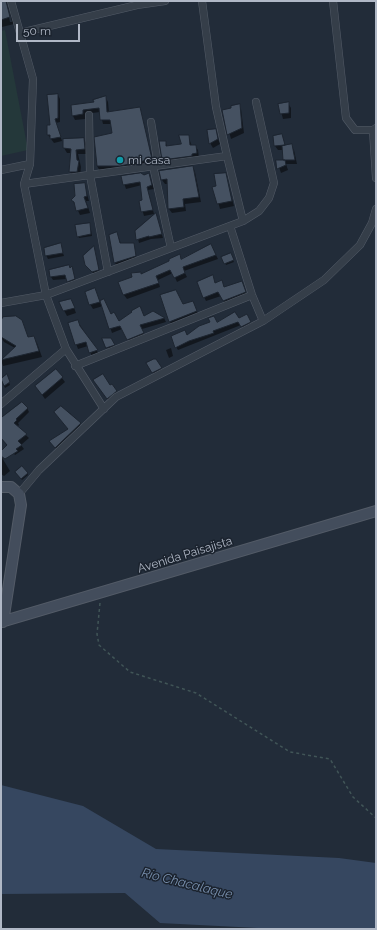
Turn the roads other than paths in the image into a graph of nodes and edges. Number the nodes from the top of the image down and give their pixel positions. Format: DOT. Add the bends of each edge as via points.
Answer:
graph roads {
  1 [pos="11,1"];
  2 [pos="165,1"];
  3 [pos="202,1"];
  4 [pos="333,1"];
  5 [pos="138,2"];
  6 [pos="20,33"];
  7 [pos="256,102"];
  8 [pos="89,115"];
  9 [pos="151,122"];
  10 [pos="375,129"];
  11 [pos="227,156"];
  12 [pos="30,164"];
  13 [pos="156,166"];
  14 [pos="1,170"];
  15 [pos="90,175"];
  16 [pos="376,178"];
  17 [pos="24,184"];
  18 [pos="376,209"];
  19 [pos="243,221"];
  20 [pos="230,226"];
  21 [pos="171,248"];
  22 [pos="108,272"];
  23 [pos="46,295"];
  24 [pos="252,295"];
  25 [pos="1,303"];
  26 [pos="263,321"];
  27 [pos="66,349"];
  28 [pos="75,366"];
  29 [pos="1,404"];
  30 [pos="104,409"];
  31 [pos="1,487"];
  32 [pos="19,494"];
  33 [pos="376,510"];
  34 [pos="2,622"];
  1 -- 6 [label="street"];
  2 -- 5 [label="street"];
  3 -- 11 [label="street" via="216,107"];
  4 -- 10 [label="street" via="346,118 355,130"];
  5 -- 6 [label="street"];
  6 -- 12 [label="street" via="33,79"];
  7 -- 19 [label="street" via="274,183 269,198 259,211"];
  8 -- 15 [label="street"];
  9 -- 13 [label="street"];
  10 -- 16 [label="street"];
  11 -- 13 [label="street"];
  11 -- 19 [label="street"];
  12 -- 14 [label="street"];
  12 -- 17 [label="street"];
  13 -- 15 [label="street"];
  13 -- 21 [label="street"];
  15 -- 17 [label="street"];
  15 -- 22 [label="street"];
  17 -- 23 [label="street"];
  18 -- 26 [label="street" via="372,223 360,245 324,280"];
  19 -- 20 [label="street"];
  20 -- 21 [label="street"];
  20 -- 24 [label="street"];
  21 -- 22 [label="street"];
  22 -- 23 [label="street"];
  23 -- 25 [label="street"];
  23 -- 27 [label="street"];
  24 -- 26 [label="street"];
  24 -- 28 [label="street"];
  26 -- 30 [label="street" via="116,397"];
  27 -- 28 [label="street"];
  27 -- 29 [label="street"];
  28 -- 30 [label="street"];
  30 -- 32 [label="street" via="39,470"];
  31 -- 32 [label="main road" via="12,487"];
  32 -- 34 [label="main road" via="21,505"];
  33 -- 34 [label="main road, Avenida Paisajista"];
}
